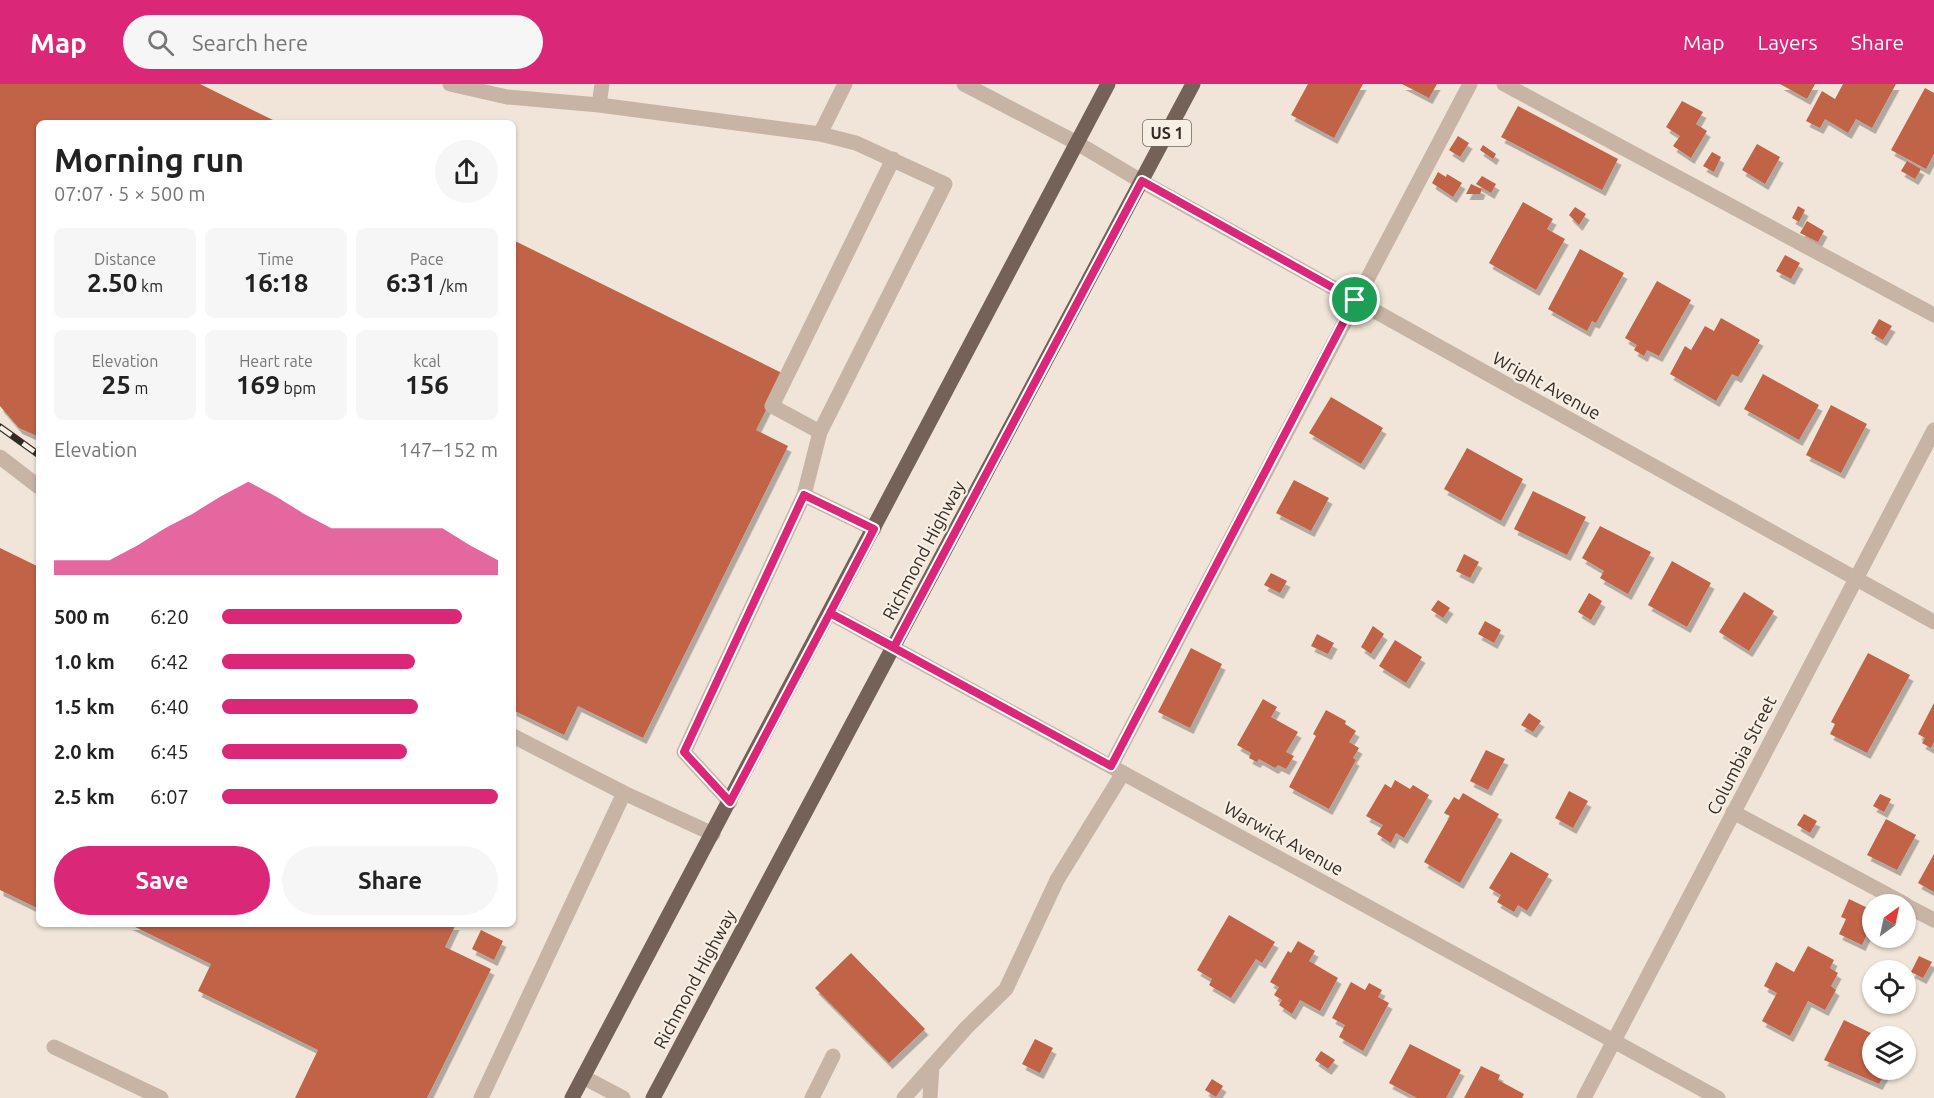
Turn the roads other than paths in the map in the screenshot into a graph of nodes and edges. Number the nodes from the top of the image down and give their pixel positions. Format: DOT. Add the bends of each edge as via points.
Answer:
graph roads {
  1 [pos="450,84"];
  2 [pos="602,84"];
  3 [pos="845,84"];
  4 [pos="964,84"];
  5 [pos="1108,84"];
  6 [pos="1193,84"];
  7 [pos="1470,84"];
  8 [pos="1504,84"];
  9 [pos="599,105"];
  10 [pos="820,134"];
  11 [pos="1077,143"];
  12 [pos="893,159"];
  13 [pos="1142,181"];
  14 [pos="1355,300"];
  15 [pos="1934,315"];
  16 [pos="1934,430"];
  17 [pos="820,432"];
  18 [pos="0,457"];
  19 [pos="36,485"];
  20 [pos="804,495"];
  21 [pos="874,529"];
  22 [pos="1854,578"];
  23 [pos="830,613"];
  24 [pos="1934,622"];
  25 [pos="894,647"];
  26 [pos="516,738"];
  27 [pos="1117,769"];
  28 [pos="624,793"];
  29 [pos="730,802"];
  30 [pos="1733,812"];
  31 [pos="713,834"];
  32 [pos="1885,894"];
  33 [pos="1916,911"];
  34 [pos="1934,920"];
  35 [pos="1614,1041"];
  36 [pos="54,1047"];
  37 [pos="832,1056"];
  38 [pos="932,1066"];
  39 [pos="584,1077"];
  40 [pos="161,1098"];
  41 [pos="481,1098"];
  42 [pos="572,1098"];
  43 [pos="623,1098"];
  44 [pos="653,1098"];
  45 [pos="812,1098"];
  46 [pos="904,1098"];
  47 [pos="930,1098"];
  48 [pos="1584,1098"];
  49 [pos="1718,1098"];
  1 -- 9 [label="street" via="507,97"];
  2 -- 9 [label="street"];
  3 -- 10 [label="street"];
  4 -- 11 [label="street, Wright Avenue"];
  5 -- 11 [label="main road"];
  6 -- 13 [label="main road, Richmond Highway / US 1"];
  7 -- 14 [label="street"];
  8 -- 15 [label="street"];
  9 -- 10 [label="street"];
  10 -- 12 [label="street" via="856,143"];
  11 -- 13 [label="street, Wright Avenue"];
  11 -- 21 [label="main road"];
  12 -- 17 [label="street" via="772,406"];
  12 -- 17 [label="street" via="945,184"];
  13 -- 14 [label="street, Wright Avenue"];
  13 -- 25 [label="main road, Richmond Highway / US 1"];
  14 -- 22 [label="street, Wright Avenue"];
  14 -- 27 [label="street"];
  16 -- 22 [label="street, Columbia Street"];
  17 -- 20 [label="street"];
  18 -- 19 [label="street"];
  20 -- 21 [label="street"];
  20 -- 29 [label="street" via="684,752"];
  21 -- 23 [label="main road"];
  22 -- 24 [label="street, Wright Avenue"];
  22 -- 30 [label="street, Columbia Street"];
  23 -- 25 [label="street, Warwick Avenue"];
  23 -- 29 [label="main road"];
  25 -- 27 [label="street, Warwick Avenue"];
  25 -- 44 [label="main road, Richmond Highway / US 1"];
  26 -- 28 [label="street"];
  27 -- 35 [label="street, Warwick Avenue"];
  27 -- 38 [label="street" via="1057,880 1006,989"];
  28 -- 31 [label="street"];
  28 -- 41 [label="street"];
  29 -- 31 [label="main road"];
  30 -- 32 [label="street"];
  30 -- 35 [label="street, Columbia Street"];
  31 -- 39 [label="main road"];
  33 -- 34 [label="street"];
  35 -- 48 [label="street, Columbia Street"];
  35 -- 49 [label="street, Warwick Avenue"];
  36 -- 40 [label="street"];
  37 -- 45 [label="street"];
  38 -- 46 [label="street"];
  38 -- 47 [label="street"];
  39 -- 42 [label="main road"];
  39 -- 43 [label="street"];
}
